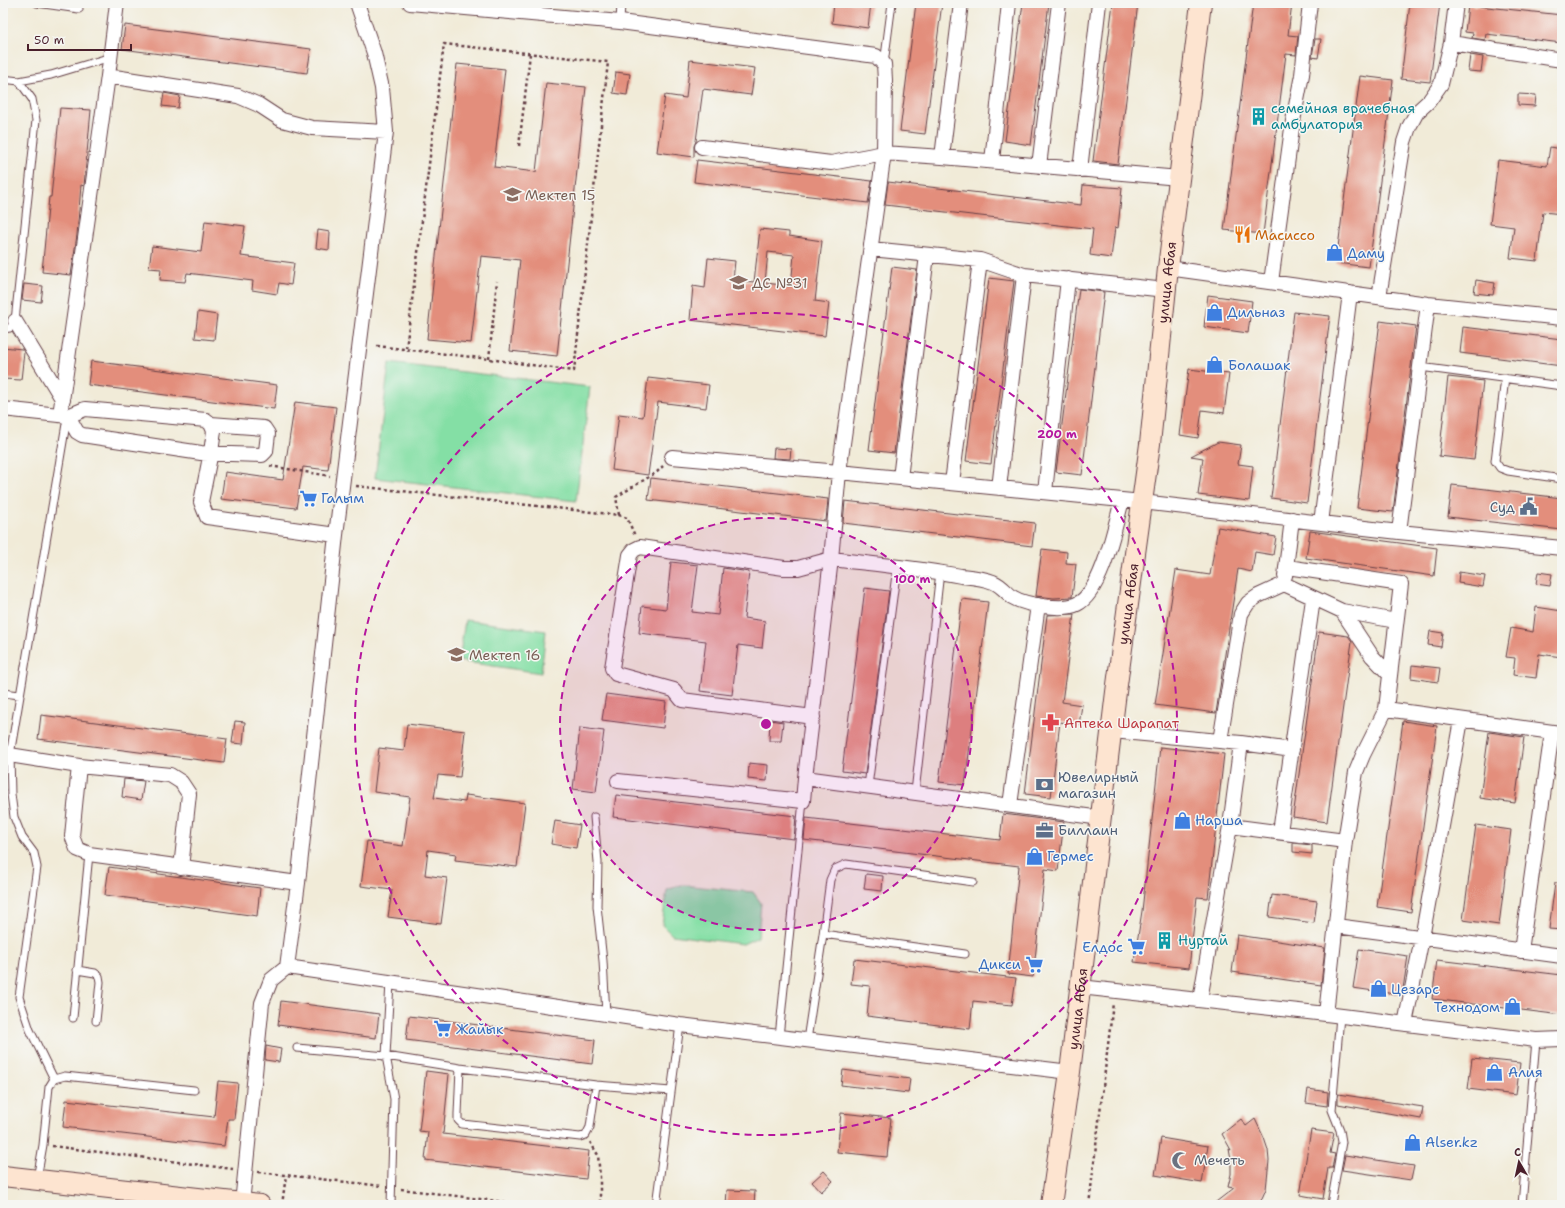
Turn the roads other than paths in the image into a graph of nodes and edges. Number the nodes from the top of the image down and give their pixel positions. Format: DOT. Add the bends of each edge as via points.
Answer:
graph roads {
  1 [pos="37,3"];
  2 [pos="117,3"];
  3 [pos="357,3"];
  4 [pos="410,3"];
  5 [pos="621,3"];
  6 [pos="892,3"];
  7 [pos="961,3"];
  8 [pos="1009,3"];
  9 [pos="1059,3"];
  10 [pos="1099,3"];
  11 [pos="1201,3"];
  12 [pos="1310,3"];
  13 [pos="1456,3"];
  14 [pos="79,9"];
  15 [pos="620,22"];
  16 [pos="1451,43"];
  17 [pos="111,57"];
  18 [pos="1562,60"];
  19 [pos="884,64"];
  20 [pos="108,76"];
  21 [pos="3,80"];
  22 [pos="19,81"];
  23 [pos="386,132"];
  24 [pos="702,147"];
  25 [pos="884,153"];
  26 [pos="942,157"];
  27 [pos="992,161"];
  28 [pos="1039,166"];
  29 [pos="1080,170"];
  30 [pos="1179,178"];
  31 [pos="871,249"];
  32 [pos="927,255"];
  33 [pos="980,260"];
  34 [pos="1168,268"];
  35 [pos="1024,275"];
  36 [pos="1068,279"];
  37 [pos="1271,282"];
  38 [pos="1166,290"];
  39 [pos="1350,293"];
  40 [pos="1379,297"];
  41 [pos="1428,304"];
  42 [pos="1562,318"];
  43 [pos="15,321"];
  44 [pos="3,329"];
  45 [pos="1420,367"];
  46 [pos="1505,378"];
  47 [pos="1562,386"];
  48 [pos="62,400"];
  49 [pos="3,409"];
  50 [pos="64,415"];
  51 [pos="212,427"];
  52 [pos="211,452"];
  53 [pos="672,457"];
  54 [pos="839,472"];
  55 [pos="900,478"];
  56 [pos="1562,479"];
  57 [pos="952,483"];
  58 [pos="999,488"];
  59 [pos="1045,492"];
  60 [pos="1122,500"];
  61 [pos="1142,502"];
  62 [pos="1292,519"];
  63 [pos="1321,523"];
  64 [pos="1399,532"];
  65 [pos="336,535"];
  66 [pos="1562,548"];
  67 [pos="831,559"];
  68 [pos="897,567"];
  69 [pos="1287,567"];
  70 [pos="940,572"];
  71 [pos="1284,584"];
  72 [pos="1313,599"];
  73 [pos="1038,604"];
  74 [pos="1342,611"];
  75 [pos="1396,621"];
  76 [pos="1390,675"];
  77 [pos="3,693"];
  78 [pos="20,695"];
  79 [pos="1386,710"];
  80 [pos="813,717"];
  81 [pos="1461,720"];
  82 [pos="1112,731"];
  83 [pos="1557,732"];
  84 [pos="1220,741"];
  85 [pos="1241,743"];
  86 [pos="1292,750"];
  87 [pos="5,756"];
  88 [pos="79,766"];
  89 [pos="805,778"];
  90 [pos="618,781"];
  91 [pos="868,786"];
  92 [pos="915,792"];
  93 [pos="803,801"];
  94 [pos="1010,805"];
  95 [pos="594,817"];
  96 [pos="1101,818"];
  97 [pos="1230,826"];
  98 [pos="1280,832"];
  99 [pos="1345,841"];
  100 [pos="89,854"];
  101 [pos="181,868"];
  102 [pos="973,882"];
  103 [pos="298,884"];
  104 [pos="1336,926"];
  105 [pos="823,934"];
  106 [pos="1422,938"];
  107 [pos="1521,951"];
  108 [pos="965,954"];
  109 [pos="1562,956"];
  110 [pos="287,967"];
  111 [pos="78,970"];
  112 [pos="390,982"];
  113 [pos="1080,987"];
  114 [pos="1200,1000"];
  115 [pos="606,1014"];
  116 [pos="1333,1015"];
  117 [pos="73,1018"];
  118 [pos="96,1021"];
  119 [pos="1404,1024"];
  120 [pos="680,1025"];
  121 [pos="778,1037"];
  122 [pos="1562,1039"];
  123 [pos="807,1040"];
  124 [pos="1536,1040"];
  125 [pos="297,1048"];
  126 [pos="386,1056"];
  127 [pos="460,1068"];
  128 [pos="1070,1072"];
  129 [pos="54,1079"];
  130 [pos="596,1084"];
  131 [pos="194,1090"];
  132 [pos="671,1091"];
  133 [pos="3,1176"];
  134 [pos="37,1180"];
  135 [pos="251,1204"];
  136 [pos="1331,1204"];
  137 [pos="391,1205"];
  138 [pos="656,1205"];
  139 [pos="1051,1205"];
  140 [pos="1522,1205"];
  1 -- 14 [label="lane"];
  2 -- 17 [label="street"];
  3 -- 23 [label="street" via="374,53 382,88"];
  4 -- 15 [label="street"];
  5 -- 15 [label="lane"];
  6 -- 19 [label="lane"];
  7 -- 26 [label="street"];
  8 -- 27 [label="street"];
  9 -- 28 [label="street"];
  10 -- 29 [label="street"];
  11 -- 30 [label="street, улица Абая"];
  12 -- 37 [label="street" via="1302,75 1293,121"];
  13 -- 16 [label="street"];
  15 -- 19 [label="street" via="876,56"];
  16 -- 18 [label="street"];
  16 -- 40 [label="street" via="1441,84 1408,127"];
  17 -- 20 [label="street"];
  17 -- 22 [label="lane" via="51,75"];
  19 -- 25 [label="street"];
  20 -- 23 [label="street" via="238,96 260,105 282,120 312,128"];
  20 -- 48 [label="street"];
  21 -- 22 [label="lane"];
  22 -- 43 [label="lane" via="32,99 36,120"];
  23 -- 65 [label="street"];
  24 -- 25 [label="street" via="831,163"];
  25 -- 26 [label="street"];
  25 -- 31 [label="street"];
  26 -- 27 [label="street"];
  27 -- 28 [label="street"];
  28 -- 29 [label="street"];
  29 -- 30 [label="street"];
  30 -- 34 [label="street, улица Абая"];
  31 -- 32 [label="street"];
  31 -- 54 [label="street"];
  32 -- 33 [label="street"];
  32 -- 55 [label="street"];
  33 -- 35 [label="street"];
  33 -- 57 [label="street"];
  34 -- 37 [label="street"];
  34 -- 38 [label="street, улица Абая"];
  35 -- 36 [label="street"];
  35 -- 58 [label="street"];
  36 -- 38 [label="street"];
  36 -- 59 [label="street"];
  37 -- 39 [label="street"];
  38 -- 61 [label="street, улица Абая"];
  39 -- 40 [label="street"];
  39 -- 63 [label="street"];
  40 -- 41 [label="street"];
  41 -- 42 [label="street"];
  41 -- 45 [label="street"];
  43 -- 44 [label="lane" via="10,328"];
  43 -- 48 [label="street"];
  45 -- 46 [label="lane"];
  45 -- 64 [label="street"];
  46 -- 47 [label="lane"];
  46 -- 56 [label="lane" via="1495,461 1500,468 1508,471"];
  48 -- 50 [label="street"];
  49 -- 50 [label="street"];
  50 -- 51 [label="street" via="85,409 206,420"];
  50 -- 52 [label="street" via="82,435 201,453"];
  50 -- 78 [label="lane"];
  51 -- 52 [label="street"];
  51 -- 52 [label="street" via="264,428 268,434 266,451 262,456"];
  52 -- 65 [label="street" via="201,502 208,517"];
  53 -- 54 [label="street"];
  54 -- 55 [label="street"];
  54 -- 67 [label="street"];
  55 -- 57 [label="street"];
  57 -- 58 [label="street"];
  58 -- 59 [label="street"];
  59 -- 60 [label="street"];
  60 -- 61 [label="street"];
  60 -- 73 [label="street" via="1102,570 1088,595 1077,604 1066,606"];
  61 -- 62 [label="street"];
  61 -- 82 [label="street, улица Абая"];
  62 -- 63 [label="street"];
  62 -- 69 [label="street"];
  63 -- 64 [label="street"];
  64 -- 66 [label="street"];
  65 -- 103 [label="street"];
  67 -- 68 [label="street"];
  67 -- 80 [label="street"];
  67 -- 80 [label="street" via="798,568 784,568 640,547 630,555 612,668 616,674 674,690 682,700"];
  68 -- 70 [label="street"];
  68 -- 91 [label="lane"];
  69 -- 71 [label="street"];
  69 -- 75 [label="street" via="1401,584"];
  70 -- 73 [label="street" via="993,582 1023,602"];
  70 -- 92 [label="lane"];
  71 -- 72 [label="street"];
  71 -- 84 [label="street" via="1258,596 1248,603 1241,614"];
  72 -- 74 [label="street"];
  72 -- 86 [label="street"];
  73 -- 94 [label="street"];
  74 -- 75 [label="street"];
  74 -- 76 [label="street" via="1372,656"];
  75 -- 76 [label="street"];
  76 -- 79 [label="street"];
  77 -- 78 [label="lane"];
  78 -- 87 [label="lane"];
  79 -- 81 [label="street"];
  79 -- 99 [label="street" via="1356,772"];
  80 -- 89 [label="street"];
  81 -- 83 [label="street"];
  81 -- 106 [label="street"];
  82 -- 84 [label="street"];
  82 -- 96 [label="street, улица Абая"];
  83 -- 107 [label="street"];
  84 -- 85 [label="street"];
  85 -- 86 [label="street"];
  85 -- 97 [label="street"];
  86 -- 98 [label="street"];
  87 -- 88 [label="street"];
  87 -- 129 [label="lane" via="14,817 22,837 34,853 37,867 19,997 30,1030"];
  88 -- 100 [label="street" via="72,836 77,849"];
  88 -- 101 [label="street" via="170,775 181,782 189,794"];
  89 -- 91 [label="street"];
  89 -- 93 [label="street"];
  90 -- 93 [label="street"];
  91 -- 92 [label="street"];
  92 -- 94 [label="street"];
  93 -- 121 [label="lane"];
  94 -- 96 [label="street"];
  95 -- 115 [label="lane" via="598,862 597,906"];
  96 -- 113 [label="street, улица Абая"];
  97 -- 98 [label="street"];
  97 -- 114 [label="street"];
  98 -- 99 [label="street"];
  99 -- 104 [label="street"];
  100 -- 101 [label="street"];
  100 -- 111 [label="lane"];
  101 -- 103 [label="street"];
  102 -- 105 [label="lane" via="846,864 835,869 830,880"];
  103 -- 110 [label="street"];
  104 -- 106 [label="street"];
  104 -- 116 [label="street"];
  105 -- 108 [label="lane"];
  105 -- 123 [label="lane"];
  106 -- 107 [label="street"];
  106 -- 119 [label="street"];
  107 -- 109 [label="street"];
  110 -- 112 [label="street"];
  110 -- 135 [label="street" via="271,980 262,1003 246,1170"];
  111 -- 117 [label="lane"];
  111 -- 118 [label="lane" via="99,976"];
  112 -- 115 [label="street"];
  112 -- 126 [label="lane"];
  113 -- 114 [label="street"];
  113 -- 128 [label="street, улица Абая"];
  114 -- 116 [label="street"];
  115 -- 120 [label="street"];
  116 -- 119 [label="street"];
  116 -- 136 [label="lane" via="1332,1110 1342,1142"];
  119 -- 124 [label="street"];
  120 -- 121 [label="street"];
  120 -- 132 [label="lane"];
  121 -- 123 [label="street"];
  122 -- 124 [label="street"];
  123 -- 128 [label="street"];
  124 -- 140 [label="lane"];
  125 -- 126 [label="lane"];
  126 -- 127 [label="lane"];
  126 -- 137 [label="lane" via="394,1099"];
  127 -- 130 [label="lane"];
  127 -- 130 [label="lane" via="458,1120 462,1124 580,1138 586,1135 590,1127"];
  128 -- 139 [label="street, улица Абая"];
  129 -- 131 [label="lane" via="65,1076"];
  129 -- 134 [label="lane" via="49,1086"];
  130 -- 132 [label="lane"];
  132 -- 138 [label="lane"];
  133 -- 134 [label="street"];
  134 -- 135 [label="street"];
}
